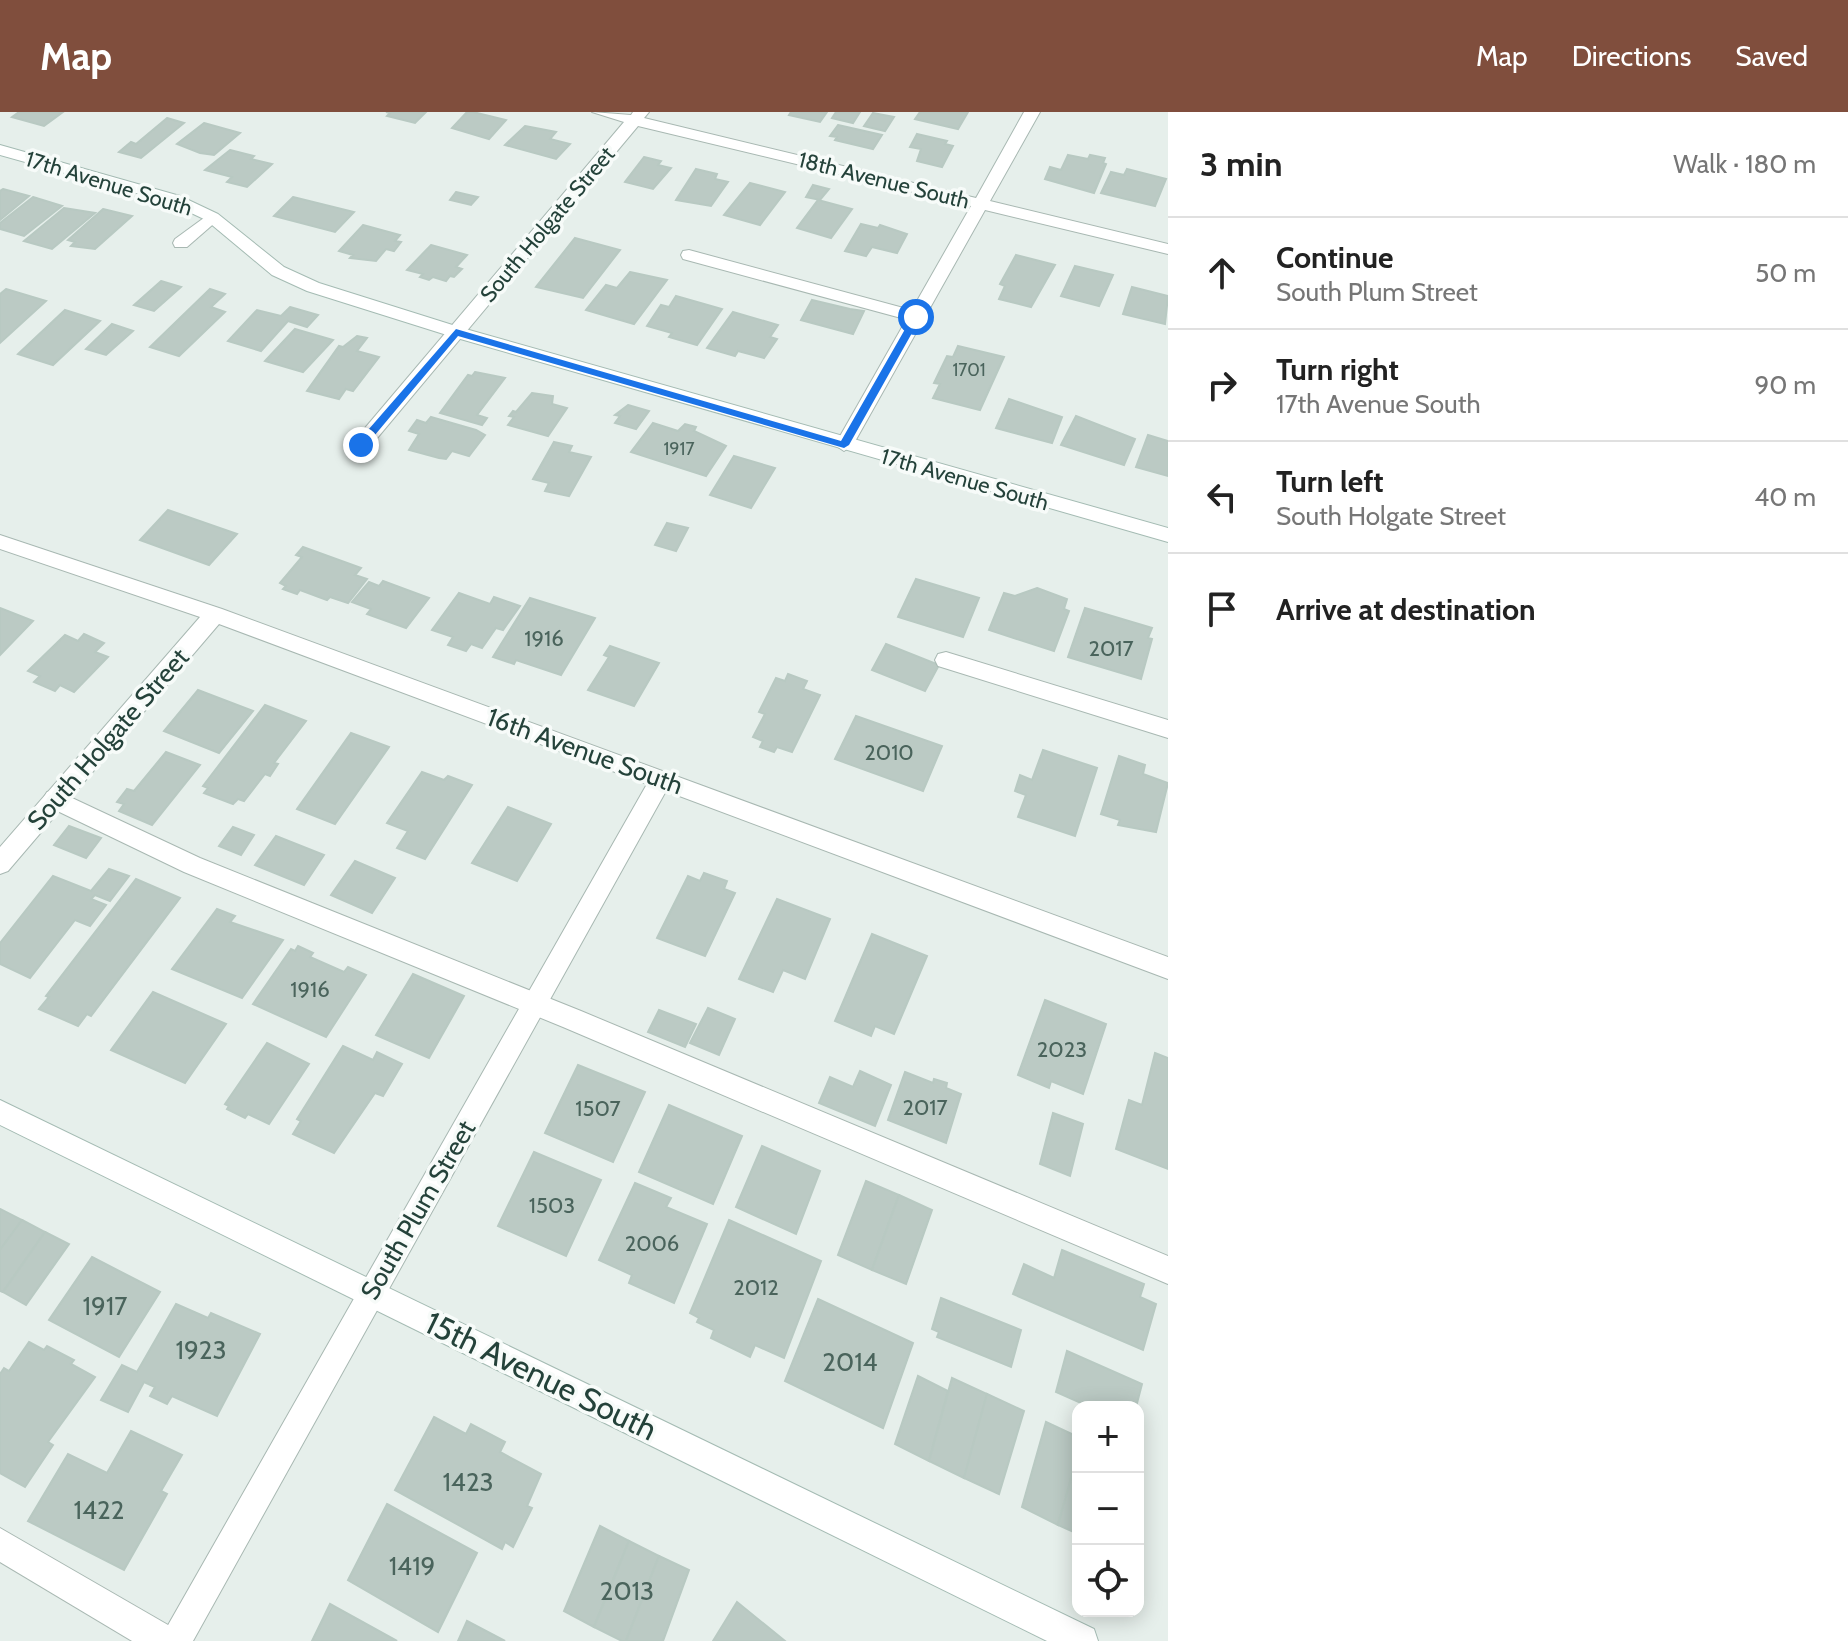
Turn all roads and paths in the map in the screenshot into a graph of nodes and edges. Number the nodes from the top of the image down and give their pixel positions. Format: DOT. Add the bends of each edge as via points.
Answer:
graph roads {
  1 [pos="600,112"];
  2 [pos="1032,112"];
  3 [pos="637,116"];
  4 [pos="0,150"];
  5 [pos="980,203"];
  6 [pos="212,217"];
  7 [pos="181,243"];
  8 [pos="1168,249"];
  9 [pos="689,255"];
  10 [pos="916,317"];
  11 [pos="456,332"];
  12 [pos="361,445"];
  13 [pos="844,445"];
  14 [pos="1168,535"];
  15 [pos="0,542"];
  16 [pos="215,614"];
  17 [pos="946,660"];
  18 [pos="1168,729"];
  19 [pos="661,780"];
  20 [pos="55,799"];
  21 [pos="0,864"];
  22 [pos="1168,968"];
  23 [pos="535,1003"];
  24 [pos="0,1112"];
  25 [pos="1168,1270"];
  26 [pos="371,1293"];
  27 [pos="0,1544"];
  28 [pos="163,1641"];
  29 [pos="175,1641"];
  30 [pos="1082,1641"];
  1 -- 3 [label="street, 18th Avenue South"];
  2 -- 5 [label="street"];
  3 -- 5 [label="street, 18th Avenue South"];
  3 -- 11 [label="street, South Holgate Street"];
  4 -- 6 [label="street, 17th Avenue South" via="174,199"];
  5 -- 8 [label="street, 18th Avenue South"];
  5 -- 10 [label="street"];
  6 -- 7 [label="street"];
  6 -- 11 [label="street, 17th Avenue South" via="278,271"];
  9 -- 10 [label="street"];
  10 -- 13 [label="street"];
  11 -- 12 [label="street, South Holgate Street"];
  11 -- 13 [label="street, 17th Avenue South"];
  13 -- 14 [label="street, 17th Avenue South"];
  15 -- 16 [label="street, 16th Avenue South"];
  16 -- 19 [label="street, 16th Avenue South"];
  16 -- 20 [label="street, South Holgate Street"];
  17 -- 18 [label="street"];
  19 -- 22 [label="street, 16th Avenue South"];
  19 -- 23 [label="street, South Plum Street"];
  20 -- 21 [label="street, South Holgate Street"];
  20 -- 23 [label="street" via="192,865"];
  23 -- 25 [label="street"];
  23 -- 26 [label="street, South Plum Street"];
  24 -- 26 [label="street, 15th Avenue South"];
  26 -- 29 [label="street, South Plum Street"];
  26 -- 30 [label="street, 15th Avenue South"];
  27 -- 28 [label="street"];
}
